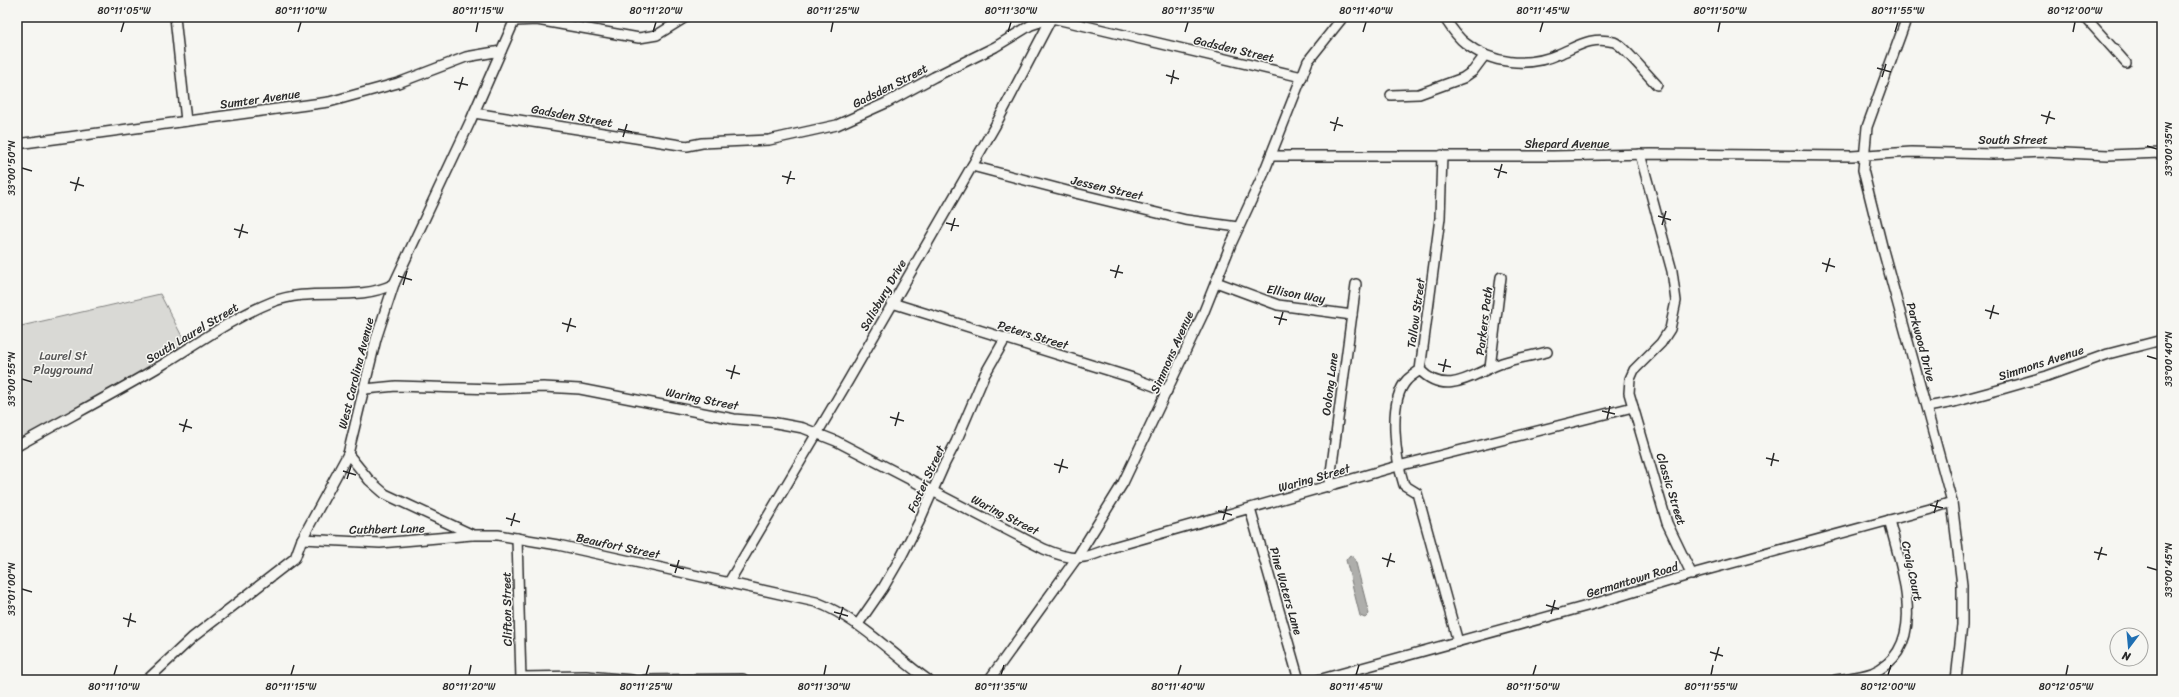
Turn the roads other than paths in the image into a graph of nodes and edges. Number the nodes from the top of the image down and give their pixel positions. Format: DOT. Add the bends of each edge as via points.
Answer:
graph roads {
  1 [pos="175,17"];
  2 [pos="686,17"];
  3 [pos="1052,17"];
  4 [pos="1343,17"];
  5 [pos="1444,17"];
  6 [pos="1907,17"];
  7 [pos="2085,17"];
  8 [pos="515,19"];
  9 [pos="500,51"];
  10 [pos="1485,55"];
  11 [pos="2126,63"];
  12 [pos="1302,77"];
  13 [pos="1657,85"];
  14 [pos="1391,95"];
  15 [pos="474,112"];
  16 [pos="186,121"];
  17 [pos="17,144"];
  18 [pos="2162,153"];
  19 [pos="1640,154"];
  20 [pos="1442,155"];
  21 [pos="1271,156"];
  22 [pos="1863,156"];
  23 [pos="972,166"];
  24 [pos="1238,227"];
  25 [pos="1501,277"];
  26 [pos="1216,282"];
  27 [pos="394,284"];
  28 [pos="1356,284"];
  29 [pos="892,304"];
  30 [pos="1352,315"];
  31 [pos="1004,339"];
  32 [pos="2162,340"];
  33 [pos="1547,352"];
  34 [pos="1490,368"];
  35 [pos="1420,370"];
  36 [pos="365,389"];
  37 [pos="1167,391"];
  38 [pos="1927,407"];
  39 [pos="1633,408"];
  40 [pos="818,433"];
  41 [pos="17,446"];
  42 [pos="348,454"];
  43 [pos="1398,466"];
  44 [pos="1329,487"];
  45 [pos="932,492"];
  46 [pos="1952,502"];
  47 [pos="1250,509"];
  48 [pos="1889,520"];
  49 [pos="473,535"];
  50 [pos="517,538"];
  51 [pos="302,539"];
  52 [pos="1076,559"];
  53 [pos="1692,575"];
  54 [pos="729,582"];
  55 [pos="858,624"];
  56 [pos="1458,642"];
  57 [pos="521,678"];
  58 [pos="743,679"];
  59 [pos="147,680"];
  60 [pos="632,680"];
  61 [pos="645,680"];
  62 [pos="928,680"];
  63 [pos="989,680"];
  64 [pos="1299,680"];
  65 [pos="1318,680"];
  66 [pos="1836,680"];
  67 [pos="1956,680"];
  1 -- 16 [label="street"];
  2 -- 8 [label="street" via="657,35 647,38 620,36 537,20"];
  3 -- 12 [label="street, Gadsden Street"];
  3 -- 15 [label="street, Gadsden Street" via="1031,25 1008,40 886,103 837,125 783,138 687,146"];
  3 -- 23 [label="street, Salisbury Drive" via="1044,37"];
  4 -- 12 [label="street, Simmons Avenue" via="1308,61"];
  5 -- 10 [label="street" via="1464,42"];
  6 -- 22 [label="street, Parkwood Drive" via="1867,127"];
  7 -- 11 [label="street"];
  8 -- 9 [label="street, West Carolina Avenue"];
  9 -- 15 [label="street, West Carolina Avenue"];
  9 -- 16 [label="street, Sumter Avenue" via="466,57 398,83 329,102"];
  10 -- 13 [label="street" via="1498,60 1522,63 1558,54 1585,41 1600,40 1615,43"];
  10 -- 14 [label="street" via="1463,78 1419,94"];
  12 -- 21 [label="street, Simmons Avenue"];
  15 -- 27 [label="street, West Carolina Avenue"];
  16 -- 17 [label="street, Sumter Avenue"];
  18 -- 22 [label="street, South Street" via="2108,155 2043,152 1911,152"];
  19 -- 20 [label="street, Shepard Avenue"];
  19 -- 22 [label="street, Shepard Avenue"];
  19 -- 39 [label="street, Classic Street" via="1672,271 1676,301 1670,330 1661,343 1634,370 1630,379 1629,392"];
  20 -- 21 [label="street, Shepard Avenue"];
  20 -- 35 [label="street, Tallow Street" via="1440,218"];
  21 -- 24 [label="street, Simmons Avenue"];
  22 -- 38 [label="street, Parkwood Drive" via="1865,183"];
  23 -- 24 [label="street, Jessen Street" via="1186,220"];
  23 -- 29 [label="street, Salisbury Drive"];
  24 -- 26 [label="street, Simmons Avenue"];
  25 -- 34 [label="street, Parkers Path"];
  26 -- 30 [label="street, Ellison Way" via="1278,305"];
  26 -- 37 [label="street, Simmons Avenue"];
  27 -- 36 [label="street, West Carolina Avenue" via="376,339"];
  27 -- 41 [label="street, South Laurel Street" via="370,293 306,294 273,302 250,312 147,374"];
  28 -- 30 [label="street, Oolong Lane"];
  29 -- 31 [label="street, Peters Street"];
  29 -- 40 [label="street, Salisbury Drive"];
  30 -- 44 [label="street, Oolong Lane"];
  31 -- 37 [label="street, Peters Street" via="1133,378"];
  31 -- 45 [label="street, Foster Street" via="985,374"];
  32 -- 38 [label="street, Simmons Avenue" via="2108,354 2002,389"];
  33 -- 34 [label="street"];
  34 -- 35 [label="street" via="1470,379 1455,382 1429,379"];
  35 -- 43 [label="street" via="1407,380 1398,398 1395,419"];
  36 -- 40 [label="street, Waring Street" via="396,386 580,389 734,418 771,422"];
  36 -- 42 [label="street, West Carolina Avenue"];
  37 -- 52 [label="street, Simmons Avenue" via="1123,483"];
  38 -- 46 [label="street, Parkwood Drive"];
  39 -- 43 [label="street, Waring Street"];
  39 -- 53 [label="street, Classic Street" via="1667,523"];
  40 -- 45 [label="street, Waring Street"];
  40 -- 54 [label="street, Salisbury Drive"];
  42 -- 49 [label="street, Beaufort Street" via="368,480 385,494"];
  42 -- 51 [label="street, West Carolina Avenue"];
  43 -- 44 [label="street, Waring Street"];
  43 -- 56 [label="street" via="1404,485 1417,493"];
  44 -- 47 [label="street, Waring Street"];
  45 -- 52 [label="street, Waring Street" via="1044,549 1066,558"];
  45 -- 55 [label="street, Foster Street" via="893,572"];
  46 -- 48 [label="street, Germantown Road"];
  46 -- 67 [label="street, Parkwood Drive" via="1962,585 1962,625"];
  47 -- 52 [label="street, Waring Street"];
  47 -- 64 [label="street, Pine Waters Lane"];
  48 -- 53 [label="street, Germantown Road"];
  48 -- 66 [label="street, Craig Court" via="1907,600 1905,638 1898,651 1874,672 1860,677"];
  49 -- 50 [label="street, Beaufort Street"];
  49 -- 51 [label="street, Cuthbert Lane" via="380,543"];
  50 -- 54 [label="street, Beaufort Street"];
  50 -- 57 [label="street, Clifton Street"];
  51 -- 59 [label="street, West Carolina Avenue" via="295,558 193,637"];
  52 -- 63 [label="street, Simmons Avenue"];
  53 -- 56 [label="street, Germantown Road"];
  54 -- 55 [label="street, Beaufort Street" via="816,602"];
  55 -- 62 [label="street, Beaufort Street" via="884,647 894,652 901,661"];
  56 -- 65 [label="street, Germantown Road"];
  57 -- 60 [label="street" via="586,676"];
  58 -- 61 [label="street"];
}
